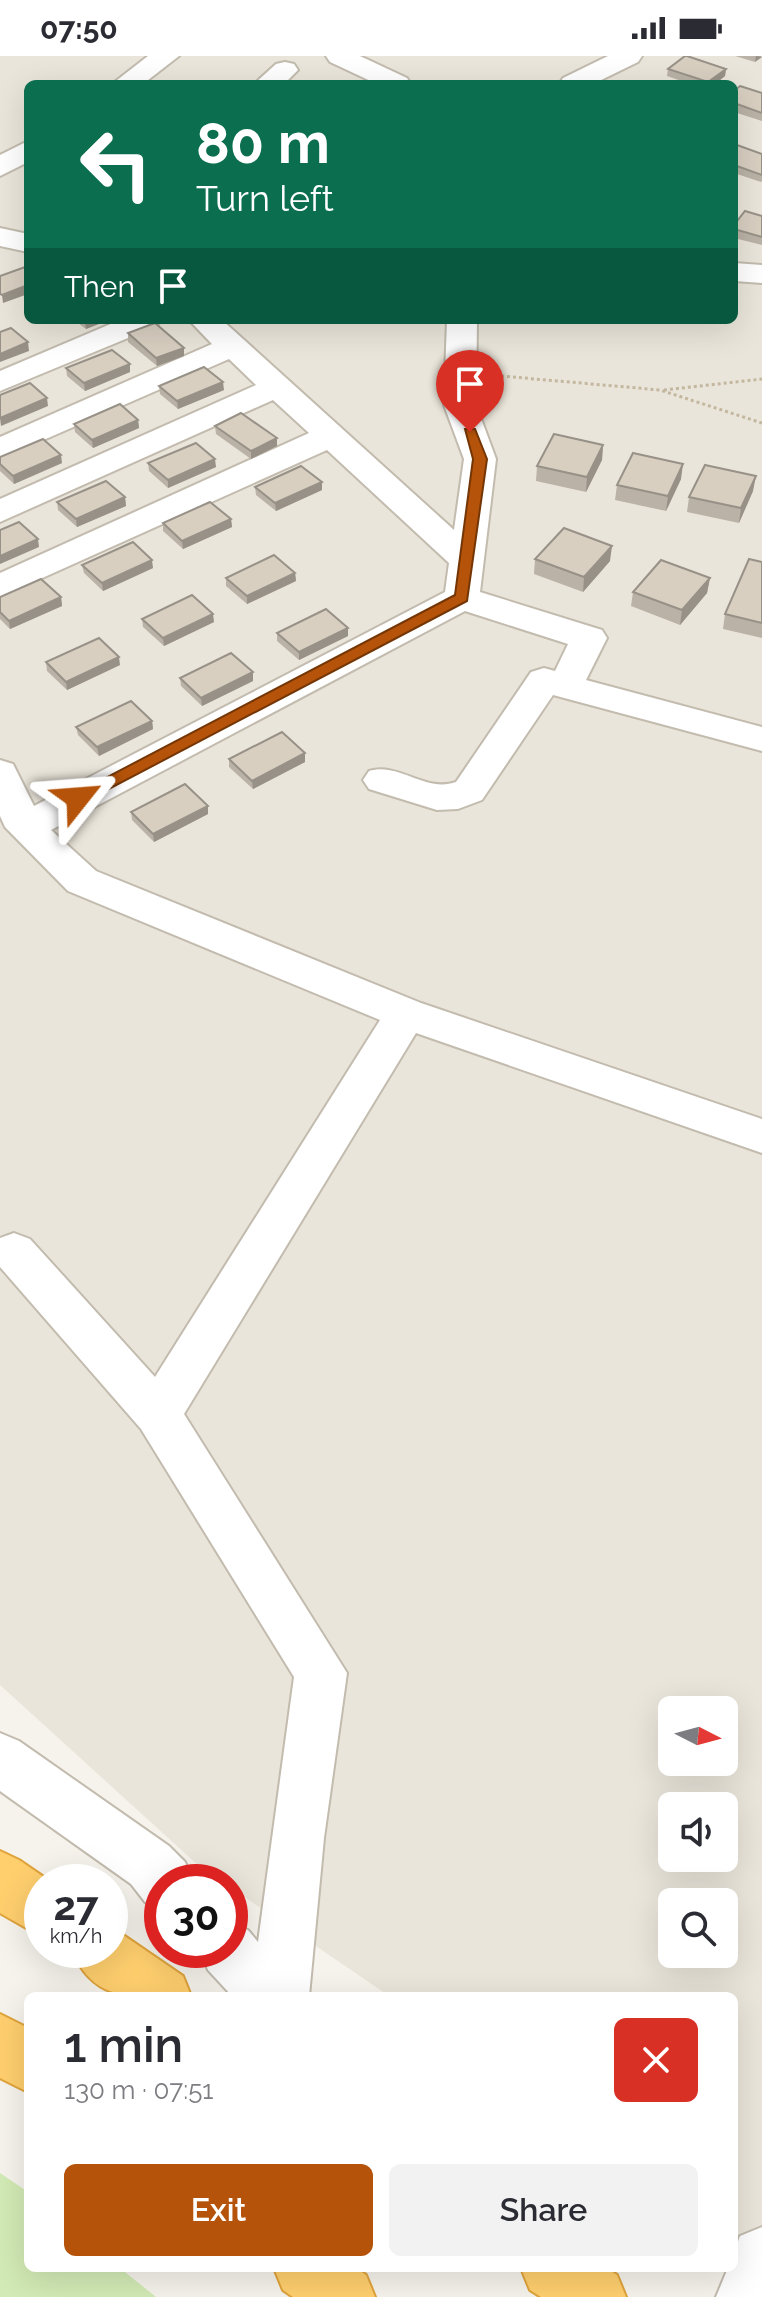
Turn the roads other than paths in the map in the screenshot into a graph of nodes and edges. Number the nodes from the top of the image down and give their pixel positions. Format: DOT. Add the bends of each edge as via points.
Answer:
graph roads {
  1 [pos="166,56"];
  2 [pos="339,56"];
  3 [pos="629,56"];
  4 [pos="131,80"];
  5 [pos="390,80"];
  6 [pos="580,80"];
  7 [pos="24,152"];
  8 [pos="0,168"];
  9 [pos="0,237"];
  10 [pos="24,242"];
  11 [pos="738,272"];
  12 [pos="762,274"];
  13 [pos="137,324"];
  14 [pos="208,324"];
  15 [pos="462,324"];
  16 [pos="233,346"];
  17 [pos="0,382"];
  18 [pos="277,387"];
  19 [pos="330,436"];
  20 [pos="0,449"];
  21 [pos="0,512"];
  22 [pos="467,560"];
  23 [pos="0,586"];
  24 [pos="462,598"];
  25 [pos="565,686"];
  26 [pos="762,739"];
  27 [pos="0,773"];
  28 [pos="382,780"];
  29 [pos="24,827"];
  30 [pos="406,1014"];
  31 [pos="762,1136"];
  32 [pos="14,1252"];
  33 [pos="158,1414"];
  34 [pos="0,1759"];
  35 [pos="149,1864"];
  36 [pos="0,1879"];
  37 [pos="24,1896"];
  38 [pos="125,1968"];
  39 [pos="244,1968"];
  40 [pos="158,1992"];
  41 [pos="266,1992"];
  42 [pos="281,1992"];
  43 [pos="0,2043"];
  44 [pos="24,2060"];
  45 [pos="762,2258"];
  46 [pos="310,2272"];
  47 [pos="558,2272"];
  48 [pos="344,2297"];
  49 [pos="595,2297"];
  50 [pos="747,2297"];
  1 -- 4 [label="street"];
  2 -- 5 [label="street"];
  3 -- 6 [label="street"];
  7 -- 8 [label="street"];
  9 -- 10 [label="street"];
  11 -- 12 [label="street"];
  13 -- 17 [label="street"];
  14 -- 16 [label="street"];
  15 -- 22 [label="street" via="460,405 480,459"];
  16 -- 18 [label="street"];
  16 -- 20 [label="street"];
  18 -- 19 [label="street"];
  18 -- 21 [label="street"];
  19 -- 22 [label="street"];
  19 -- 23 [label="street"];
  22 -- 24 [label="street"];
  24 -- 25 [label="street" via="589,638"];
  24 -- 29 [label="street"];
  25 -- 26 [label="street"];
  25 -- 28 [label="street" via="544,680 463,795 437,799"];
  27 -- 29 [label="street"];
  29 -- 30 [label="street" via="82,881"];
  30 -- 31 [label="street"];
  30 -- 33 [label="street"];
  32 -- 33 [label="street"];
  33 -- 42 [label="street" via="321,1673"];
  34 -- 35 [label="street"];
  36 -- 37 [label="highway"];
  38 -- 40 [label="highway"];
  39 -- 41 [label="street"];
  43 -- 44 [label="highway"];
  45 -- 50 [label="street"];
  46 -- 48 [label="highway"];
  47 -- 49 [label="highway"];
}
